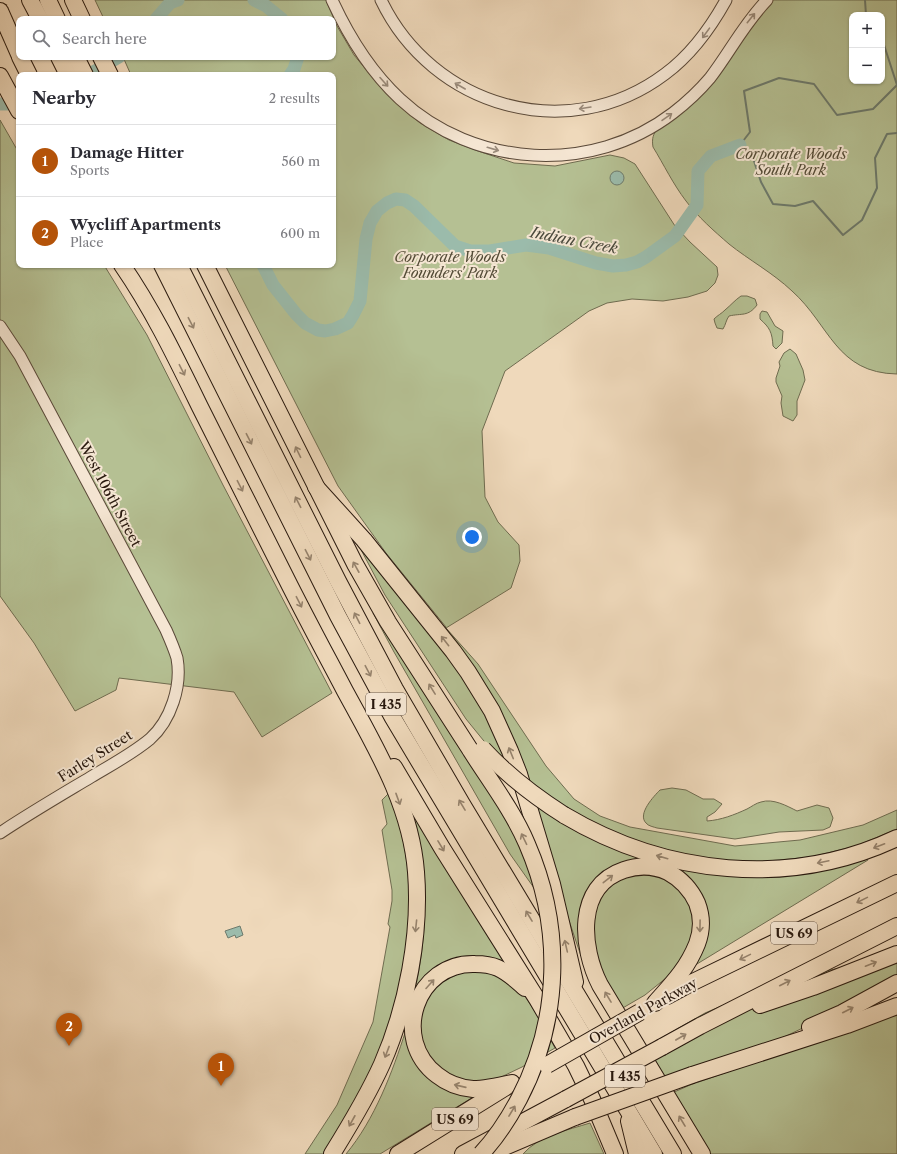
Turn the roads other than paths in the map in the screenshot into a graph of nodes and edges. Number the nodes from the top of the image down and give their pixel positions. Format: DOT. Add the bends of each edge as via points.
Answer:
graph roads {
  1 [pos="30,0"];
  2 [pos="48,0"];
  3 [pos="73,0"];
  4 [pos="332,0"];
  5 [pos="381,0"];
  6 [pos="726,0"];
  7 [pos="767,0"];
  8 [pos="0,11"];
  9 [pos="38,16"];
  10 [pos="56,16"];
  11 [pos="81,16"];
  12 [pos="16,47"];
  13 [pos="22,60"];
  14 [pos="60,60"];
  15 [pos="78,60"];
  16 [pos="102,60"];
  17 [pos="28,72"];
  18 [pos="66,72"];
  19 [pos="84,72"];
  20 [pos="108,72"];
  21 [pos="0,76"];
  22 [pos="16,105"];
  23 [pos="124,268"];
  24 [pos="134,268"];
  25 [pos="158,268"];
  26 [pos="164,268"];
  27 [pos="181,268"];
  28 [pos="206,268"];
  29 [pos="174,288"];
  30 [pos="0,326"];
  31 [pos="165,335"];
  32 [pos="316,487"];
  33 [pos="178,682"];
  34 [pos="357,713"];
  35 [pos="477,750"];
  36 [pos="0,833"];
  37 [pos="897,838"];
  38 [pos="897,883"];
  39 [pos="897,926"];
  40 [pos="897,954"];
  41 [pos="897,983"];
  42 [pos="578,997"];
  43 [pos="537,998"];
  44 [pos="655,1003"];
  45 [pos="897,1006"];
  46 [pos="700,1026"];
  47 [pos="722,1064"];
  48 [pos="512,1083"];
  49 [pos="625,1105"];
  50 [pos="607,1134"];
  51 [pos="530,1135"];
  52 [pos="332,1154"];
  53 [pos="398,1154"];
  54 [pos="463,1154"];
  55 [pos="481,1154"];
  56 [pos="488,1154"];
  57 [pos="515,1154"];
  58 [pos="611,1154"];
  59 [pos="615,1154"];
  60 [pos="637,1154"];
  61 [pos="654,1154"];
  62 [pos="673,1154"];
  63 [pos="702,1154"];
  1 -- 9 [label="highway"];
  2 -- 10 [label="highway"];
  3 -- 11 [label="highway"];
  4 -- 7 [label="street, one-way" via="349,36 371,67 415,112 448,133 477,144 516,154 548,156 581,153 615,145 657,125 690,99 709,78 748,22"];
  6 -- 5 [label="street, one-way" via="703,38 665,75 623,98 600,105 562,110 507,105 461,87 418,54 396,28"];
  8 -- 12 [label="highway"];
  13 -- 17 [label="highway"];
  14 -- 18 [label="highway"];
  15 -- 19 [label="highway"];
  16 -- 20 [label="highway"];
  21 -- 22 [label="highway"];
  23 -- 31 [label="highway"];
  24 -- 31 [label="highway" via="159,311"];
  25 -- 29 [label="highway"];
  26 -- 29 [label="highway, I 435"];
  42 -- 27 [label="highway, I 435, one-way" via="392,683 315,536"];
  32 -- 28 [label="highway, one-way"];
  29 -- 49 [label="highway, I 435, one-way" via="335,609 390,711"];
  30 -- 33 [label="street, West 106th Street" via="20,356 166,630 177,659"];
  31 -- 34 [label="highway, one-way"];
  35 -- 32 [label="highway, one-way" via="453,722 371,592"];
  42 -- 32 [label="highway, one-way" via="552,884 519,774 492,711 453,651 364,540"];
  33 -- 36 [label="street, Farley Street" via="171,708 164,722 150,739"];
  34 -- 43 [label="highway, one-way" via="376,735 438,841"];
  34 -- 52 [label="highway, one-way" via="384,763 406,823 416,870 416,925 408,983 392,1039 371,1087"];
  37 -- 35 [label="highway, one-way, bridge" via="860,852 779,869 729,869 683,862 646,852 597,833 527,790"];
  55 -- 35 [label="highway, one-way, bridge" via="513,1110 534,1066 548,1015 553,974 548,911 534,861"];
  38 -- 44 [label="highway, Overland Parkway / US 69, one-way"];
  46 -- 39 [label="highway, US 69, one-way"];
  46 -- 40 [label="highway, one-way" via="813,987"];
  47 -- 41 [label="highway, one-way" via="842,1013"];
  42 -- 62 [label="highway, I 435"];
  48 -- 43 [label="highway, one-way" via="472,1089 456,1086 433,1073 421,1059 412,1032 417,1002 440,974 455,967 472,964 498,968"];
  43 -- 50 [label="highway" via="576,1066"];
  44 -- 48 [label="highway, Overland Parkway / US 69, bridge"];
  63 -- 44 [label="highway, one-way" via="600,984 588,951 586,924 590,903 595,893 605,881 620,871 637,867 656,868 674,876 690,890 699,909 700,936 697,945 681,974"];
  45 -- 47 [label="highway" via="847,1025"];
  54 -- 46 [label="highway, US 69, one-way, bridge"];
  47 -- 51 [label="highway, bridge"];
  48 -- 53 [label="highway, Overland Parkway / US 69"];
  49 -- 60 [label="highway"];
  49 -- 61 [label="highway, I 435"];
  50 -- 58 [label="highway"];
  50 -- 59 [label="highway"];
  51 -- 56 [label="highway"];
  51 -- 57 [label="highway"];
}
